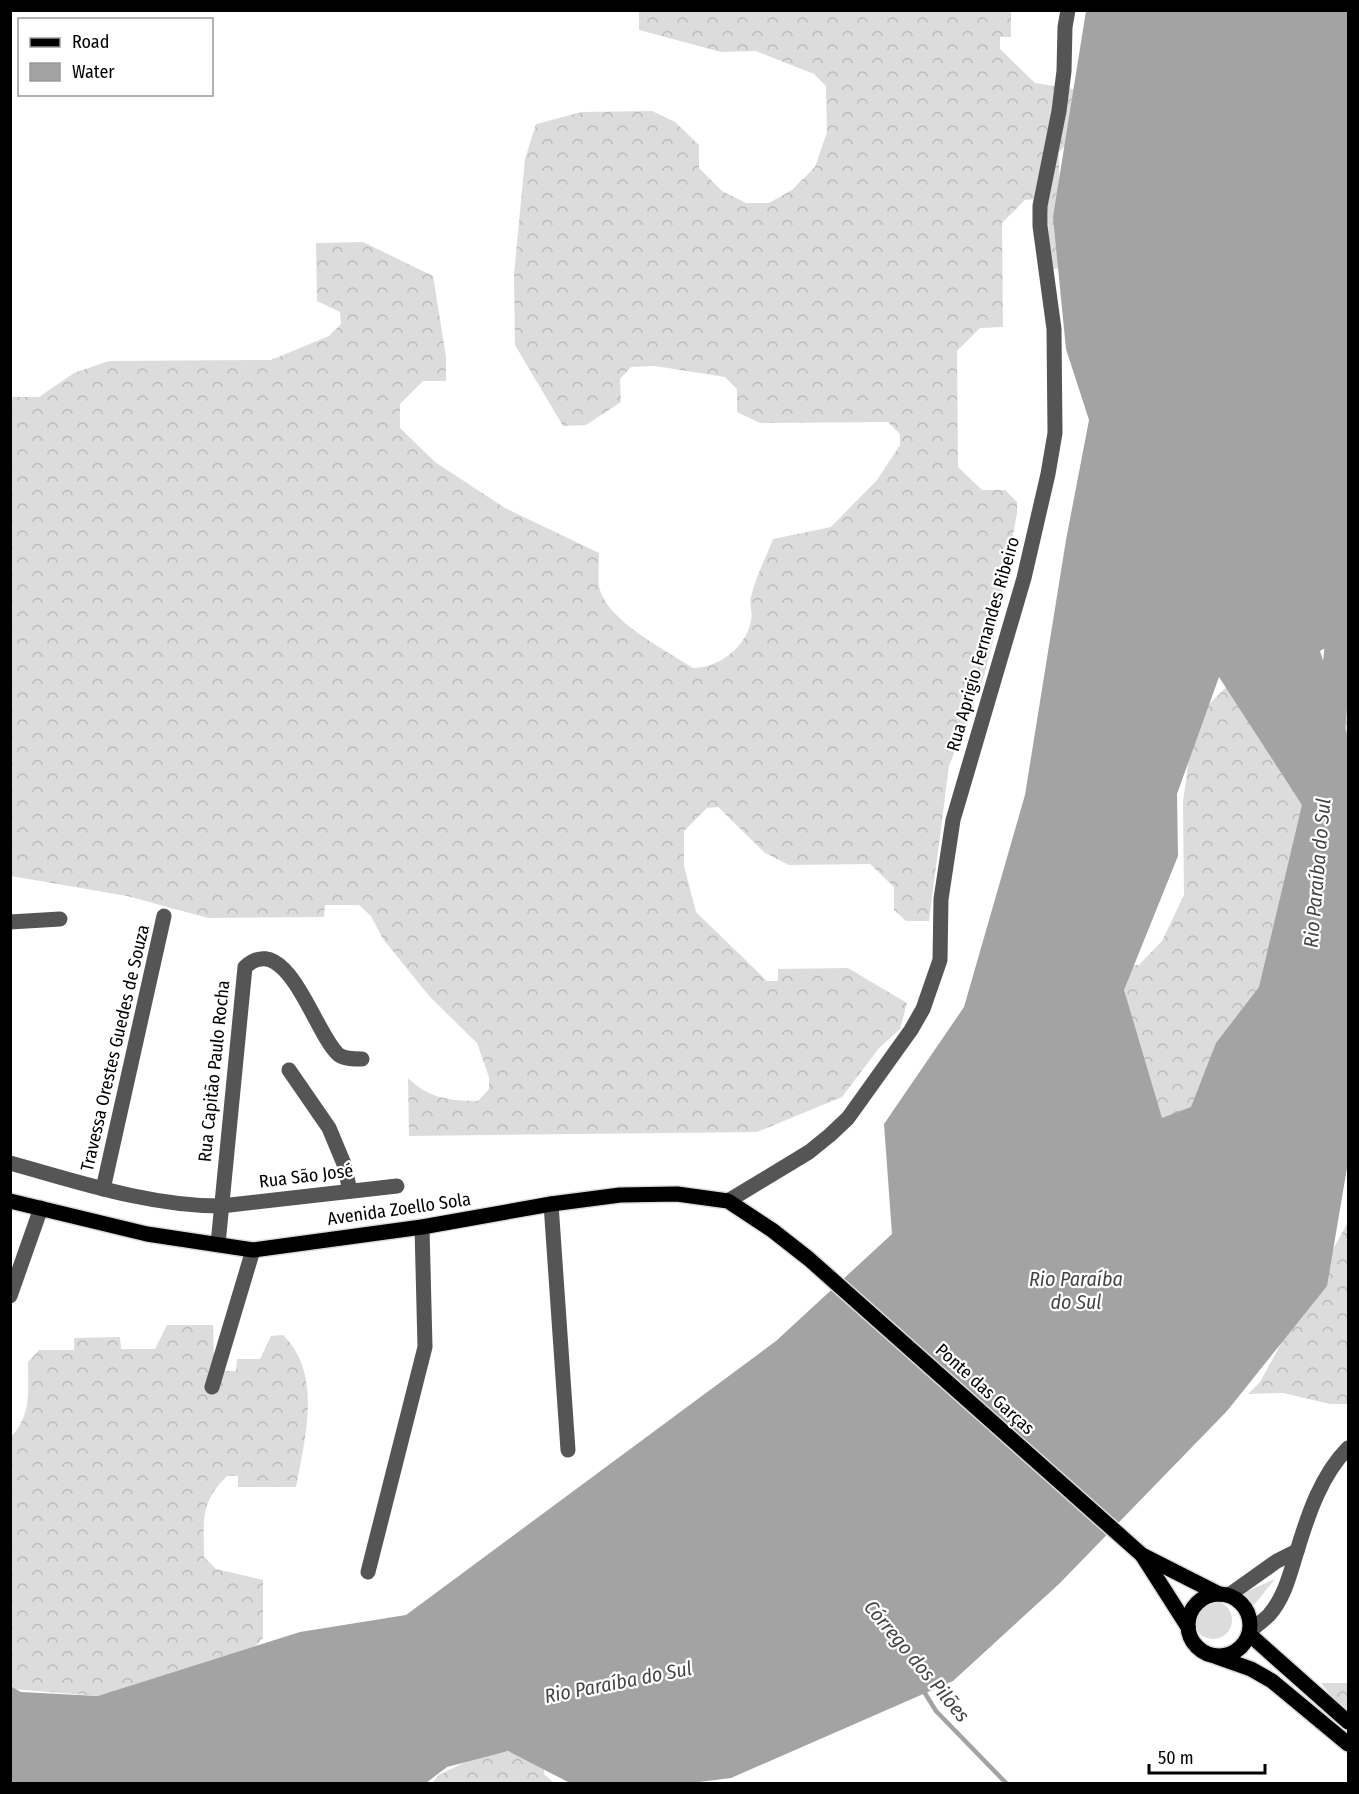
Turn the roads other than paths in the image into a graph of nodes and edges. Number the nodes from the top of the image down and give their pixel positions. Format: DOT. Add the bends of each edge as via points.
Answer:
graph roads {
  1 [pos="1068,10"];
  2 [pos="164,916"];
  3 [pos="60,919"];
  4 [pos="10,922"];
  5 [pos="362,1059"];
  6 [pos="289,1070"];
  7 [pos="10,1163"];
  8 [pos="397,1186"];
  9 [pos="103,1189"];
  10 [pos="350,1191"];
  11 [pos="10,1200"];
  12 [pos="728,1201"];
  13 [pos="550,1204"];
  14 [pos="221,1206"];
  15 [pos="41,1208"];
  16 [pos="423,1227"];
  17 [pos="218,1244"];
  18 [pos="253,1250"];
  19 [pos="809,1259"];
  20 [pos="10,1296"];
  21 [pos="212,1387"];
  22 [pos="1348,1448"];
  23 [pos="568,1450"];
  24 [pos="1138,1551"];
  25 [pos="1297,1551"];
  26 [pos="368,1572"];
  27 [pos="1224,1594"];
  28 [pos="1188,1627"];
  29 [pos="1250,1632"];
  30 [pos="1214,1656"];
  31 [pos="1348,1722"];
  32 [pos="1348,1744"];
  1 -- 12 [label="street, Rua Aprigio Fernandes Ribeiro" via="1059,111 1040,206 1054,329 1055,433 1024,578 953,820 941,899 940,960 923,1009 911,1030 848,1118 808,1152"];
  2 -- 9 [label="street, Travessa Orestes Guedes de Souza"];
  3 -- 4 [label="street"];
  5 -- 14 [label="street, Rua Capitão Paulo Rocha" via="340,1056 330,1045 288,972 262,959 245,967"];
  6 -- 10 [label="street" via="329,1128"];
  7 -- 9 [label="street, Rua São José"];
  8 -- 10 [label="street, Rua São José"];
  9 -- 14 [label="street, Rua São José" via="192,1206"];
  10 -- 14 [label="street, Rua São José"];
  11 -- 15 [label="main road, Avenida Zoello Sola"];
  12 -- 13 [label="main road, Avenida Zoello Sola" via="677,1194"];
  12 -- 19 [label="main road, Avenida Zoello Sola"];
  13 -- 16 [label="main road, Avenida Zoello Sola"];
  13 -- 23 [label="street"];
  14 -- 17 [label="street"];
  15 -- 17 [label="main road, Avenida Zoello Sola" via="147,1234"];
  15 -- 20 [label="street"];
  16 -- 18 [label="main road, Avenida Zoello Sola"];
  16 -- 26 [label="street" via="425,1347"];
  17 -- 18 [label="main road, Avenida Zoello Sola"];
  18 -- 21 [label="street"];
  19 -- 24 [label="main road, Ponte das Garças"];
  22 -- 25 [label="street" via="1321,1487"];
  24 -- 27 [label="main road"];
  24 -- 28 [label="main road"];
  25 -- 27 [label="street"];
  25 -- 29 [label="street" via="1281,1597"];
  27 -- 28 [label="main road" via="1200,1600 1193,1607"];
  27 -- 29 [label="main road" via="1245,1607"];
  28 -- 30 [label="main road" via="1196,1646"];
  29 -- 30 [label="main road" via="1243,1646 1234,1652"];
  29 -- 31 [label="main road"];
  30 -- 32 [label="main road" via="1272,1681"];
}
